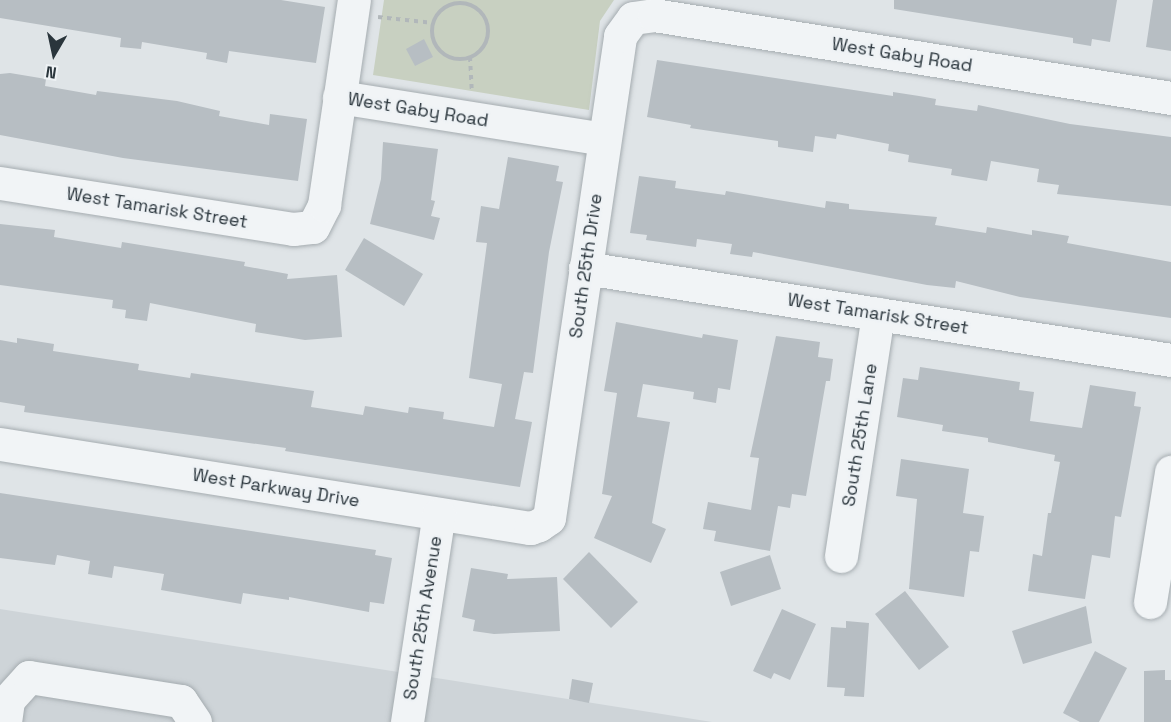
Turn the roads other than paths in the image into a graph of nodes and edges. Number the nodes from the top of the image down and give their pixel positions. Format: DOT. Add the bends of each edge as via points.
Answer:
graph roads {
  1 [pos="353,6"];
  2 [pos="633,18"];
  3 [pos="339,97"];
  4 [pos="1171,98"];
  5 [pos="604,139"];
  6 [pos="0,183"];
  7 [pos="585,268"];
  8 [pos="878,314"];
  9 [pos="1171,360"];
  10 [pos="0,444"];
  11 [pos="1171,472"];
  12 [pos="439,513"];
  13 [pos="549,518"];
  14 [pos="841,556"];
  15 [pos="1150,602"];
  16 [pos="5,722"];
  17 [pos="195,722"];
  18 [pos="407,722"];
  1 -- 3 [label="street"];
  2 -- 4 [label="street, West Gaby Road" via="654,15"];
  2 -- 5 [label="street, South 25th Drive" via="620,36"];
  3 -- 5 [label="street, West Gaby Road"];
  3 -- 6 [label="street, West Tamarisk Street" via="324,205 314,227 292,229"];
  5 -- 7 [label="street, South 25th Drive"];
  7 -- 8 [label="street, West Tamarisk Street"];
  7 -- 13 [label="street, South 25th Drive"];
  8 -- 9 [label="street, West Tamarisk Street"];
  8 -- 14 [label="street, South 25th Lane"];
  10 -- 12 [label="street, West Parkway Drive"];
  11 -- 15 [label="street"];
  12 -- 13 [label="street, West Parkway Drive" via="530,528"];
  12 -- 18 [label="street, South 25th Avenue"];
  16 -- 17 [label="street" via="8,700 29,677 181,701"];
}
